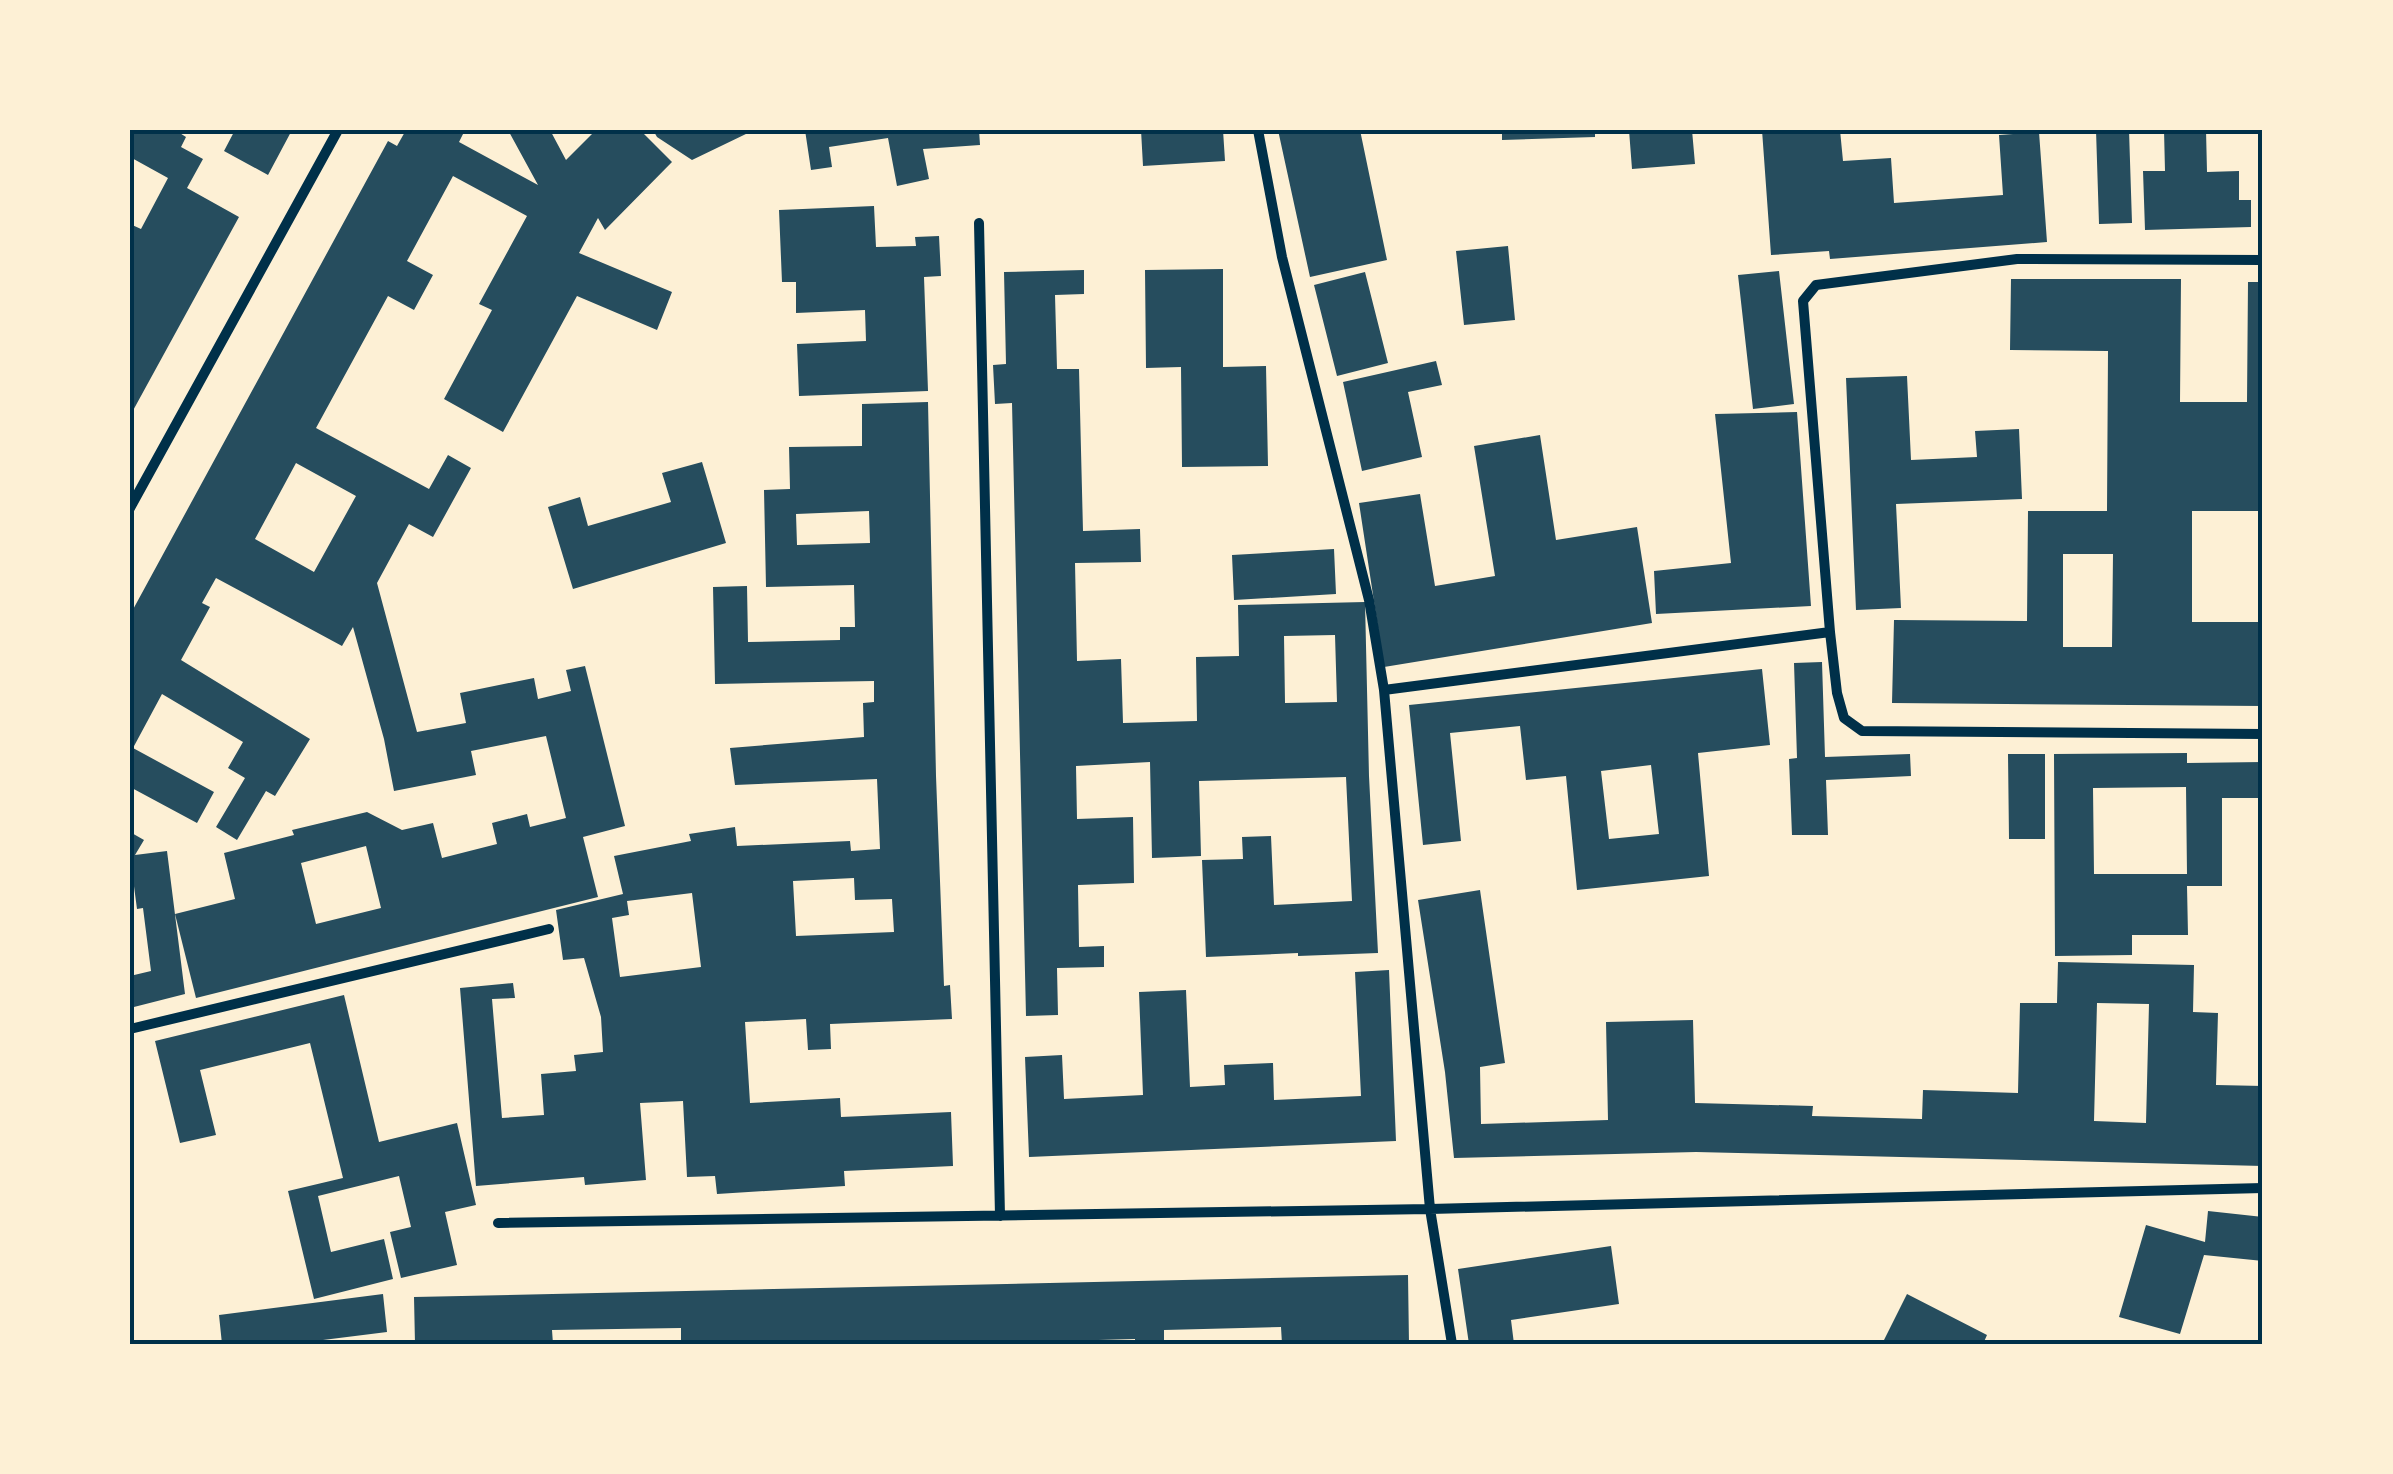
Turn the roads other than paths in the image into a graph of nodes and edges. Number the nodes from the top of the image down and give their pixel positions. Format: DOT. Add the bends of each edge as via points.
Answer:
graph roads {
  1 [pos="338,130"];
  2 [pos="1258,130"];
  3 [pos="980,223"];
  4 [pos="2263,260"];
  5 [pos="130,508"];
  6 [pos="1830,632"];
  7 [pos="1384,690"];
  8 [pos="2263,734"];
  9 [pos="549,929"];
  10 [pos="130,1030"];
  11 [pos="2263,1188"];
  12 [pos="1430,1209"];
  13 [pos="1000,1216"];
  14 [pos="498,1223"];
  15 [pos="1452,1344"];
  1 -- 5 [label="street"];
  2 -- 7 [label="street" via="1282,257 1369,600"];
  3 -- 13 [label="street"];
  4 -- 6 [label="street" via="2017,259 1816,284 1803,300"];
  6 -- 7 [label="street"];
  6 -- 8 [label="street" via="1844,718 1862,730"];
  7 -- 12 [label="street"];
  9 -- 10 [label="street"];
  11 -- 12 [label="street"];
  12 -- 13 [label="street"];
  12 -- 15 [label="street"];
  13 -- 14 [label="street"];
}
